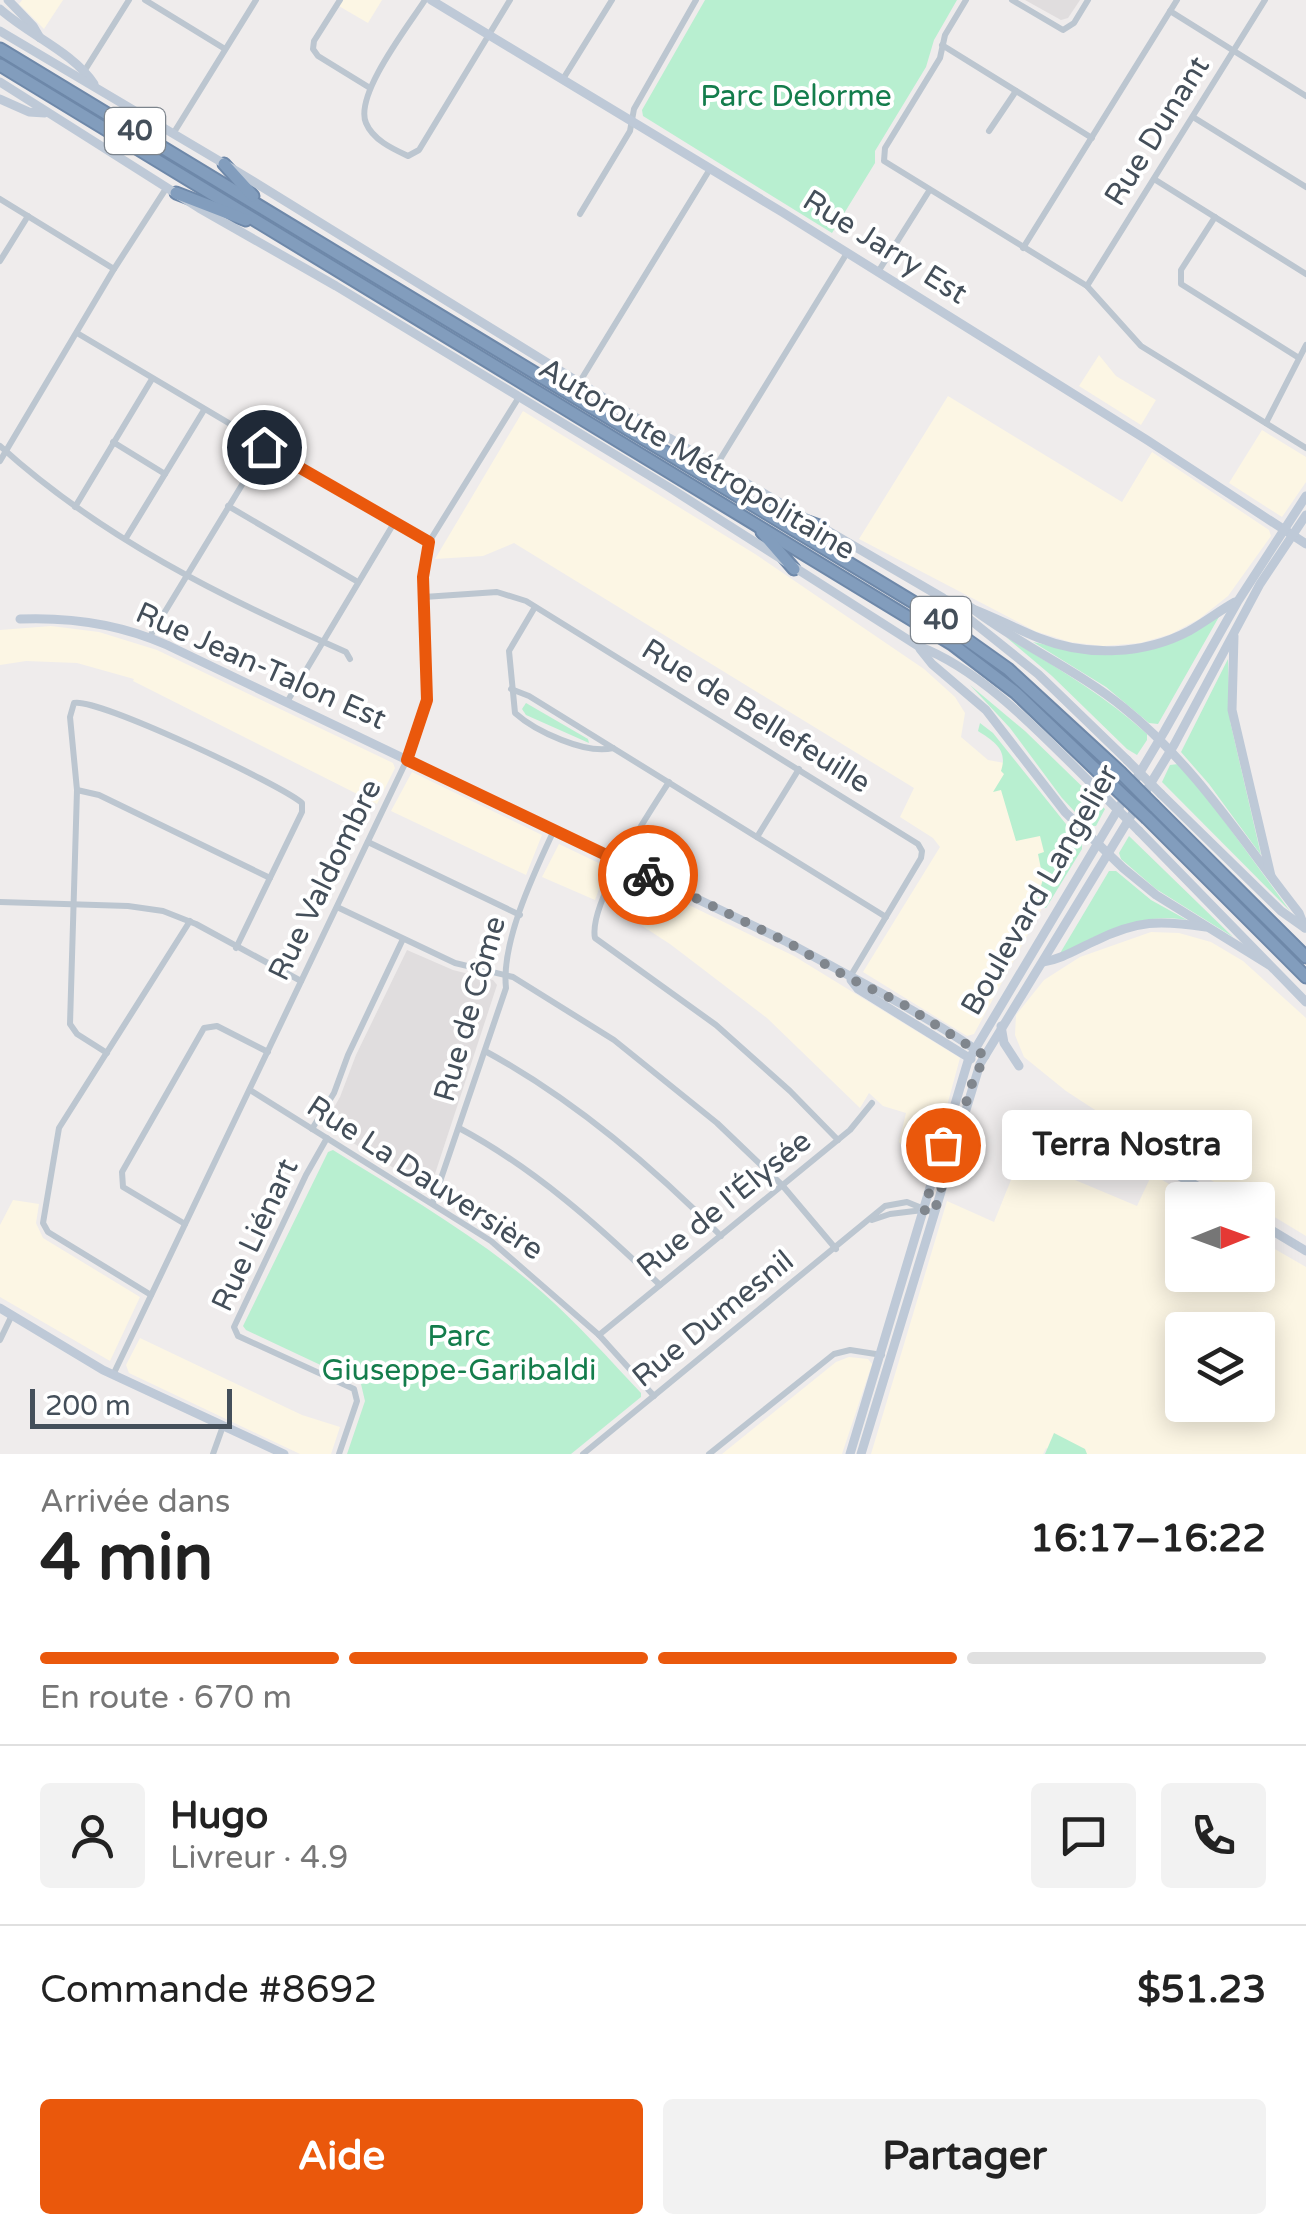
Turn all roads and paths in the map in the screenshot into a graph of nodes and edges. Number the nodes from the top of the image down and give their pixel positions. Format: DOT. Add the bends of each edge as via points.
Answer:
graph roads {
  1 [pos="8,0"];
  2 [pos="128,0"];
  3 [pos="145,0"];
  4 [pos="256,0"];
  5 [pos="340,0"];
  6 [pos="428,0"];
  7 [pos="510,0"];
  8 [pos="612,0"];
  9 [pos="696,0"];
  10 [pos="966,0"];
  11 [pos="1012,0"];
  12 [pos="1088,0"];
  13 [pos="1177,0"];
  14 [pos="1265,0"];
  15 [pos="0,9"];
  16 [pos="1170,11"];
  17 [pos="0,31"];
  18 [pos="489,35"];
  19 [pos="40,38"];
  20 [pos="942,45"];
  21 [pos="0,49"];
  22 [pos="225,49"];
  23 [pos="1234,51"];
  24 [pos="0,65"];
  25 [pos="85,70"];
  26 [pos="562,79"];
  27 [pos="0,82"];
  28 [pos="96,88"];
  29 [pos="370,88"];
  30 [pos="1016,91"];
  31 [pos="1306,96"];
  32 [pos="0,100"];
  33 [pos="47,113"];
  34 [pos="1193,117"];
  35 [pos="632,121"];
  36 [pos="990,131"];
  37 [pos="173,134"];
  38 [pos="1092,138"];
  39 [pos="224,164"];
  40 [pos="711,168"];
  41 [pos="1154,179"];
  42 [pos="1306,187"];
  43 [pos="171,190"];
  44 [pos="929,191"];
  45 [pos="0,200"];
  46 [pos="580,214"];
  47 [pos="28,216"];
  48 [pos="1215,216"];
  49 [pos="268,219"];
  50 [pos="1023,248"];
  51 [pos="847,253"];
  52 [pos="0,261"];
  53 [pos="114,268"];
  54 [pos="878,272"];
  55 [pos="1306,274"];
  56 [pos="1088,286"];
  57 [pos="77,333"];
  58 [pos="1306,346"];
  59 [pos="1300,358"];
  60 [pos="152,379"];
  61 [pos="578,383"];
  62 [pos="519,397"];
  63 [pos="204,410"];
  64 [pos="1266,423"];
  65 [pos="114,442"];
  66 [pos="264,447"];
  67 [pos="1306,448"];
  68 [pos="3,449"];
  69 [pos="0,461"];
  70 [pos="716,466"];
  71 [pos="165,474"];
  72 [pos="1306,496"];
  73 [pos="740,498"];
  74 [pos="74,506"];
  75 [pos="228,506"];
  76 [pos="1306,515"];
  77 [pos="394,522"];
  78 [pos="753,522"];
  79 [pos="822,527"];
  80 [pos="1288,532"];
  81 [pos="126,538"];
  82 [pos="429,542"];
  83 [pos="1306,544"];
  84 [pos="794,569"];
  85 [pos="186,575"];
  86 [pos="358,582"];
  87 [pos="424,597"];
  88 [pos="942,598"];
  89 [pos="1238,601"];
  90 [pos="536,606"];
  91 [pos="969,606"];
  92 [pos="20,619"];
  93 [pos="1234,633"];
  94 [pos="150,638"];
  95 [pos="323,642"];
  96 [pos="918,646"];
  97 [pos="350,659"];
  98 [pos="511,689"];
  99 [pos="287,702"];
  100 [pos="1158,740"];
  101 [pos="614,748"];
  102 [pos="1169,751"];
  103 [pos="407,760"];
  104 [pos="799,769"];
  105 [pos="668,782"];
  106 [pos="77,790"];
  107 [pos="554,830"];
  108 [pos="757,837"];
  109 [pos="368,842"];
  110 [pos="1096,843"];
  111 [pos="1108,854"];
  112 [pos="621,862"];
  113 [pos="1271,877"];
  114 [pos="270,878"];
  115 [pos="0,902"];
  116 [pos="73,904"];
  117 [pos="337,906"];
  118 [pos="520,916"];
  119 [pos="886,916"];
  120 [pos="190,920"];
  121 [pos="1207,928"];
  122 [pos="1305,928"];
  123 [pos="403,939"];
  124 [pos="236,948"];
  125 [pos="1306,958"];
  126 [pos="1042,962"];
  127 [pos="1269,965"];
  128 [pos="504,974"];
  129 [pos="1306,977"];
  130 [pos="849,978"];
  131 [pos="301,981"];
  132 [pos="1306,1002"];
  133 [pos="1001,1026"];
  134 [pos="485,1050"];
  135 [pos="268,1052"];
  136 [pos="107,1053"];
  137 [pos="972,1053"];
  138 [pos="982,1060"];
  139 [pos="1018,1066"];
  140 [pos="250,1090"];
  141 [pos="872,1103"];
  142 [pos="459,1128"];
  143 [pos="312,1129"];
  144 [pos="328,1138"];
  145 [pos="838,1140"];
  146 [pos="1154,1161"];
  147 [pos="1190,1182"];
  148 [pos="782,1185"];
  149 [pos="433,1202"];
  150 [pos="929,1211"];
  151 [pos="186,1224"];
  152 [pos="1275,1232"];
  153 [pos="720,1236"];
  154 [pos="836,1248"];
  155 [pos="1306,1250"];
  156 [pos="660,1286"];
  157 [pos="152,1295"];
  158 [pos="0,1308"];
  159 [pos="12,1315"];
  160 [pos="599,1335"];
  161 [pos="0,1340"];
  162 [pos="886,1356"];
  163 [pos="113,1375"];
  164 [pos="654,1396"];
  165 [pos="224,1425"];
  166 [pos="213,1454"];
  167 [pos="284,1454"];
  168 [pos="339,1454"];
  169 [pos="583,1454"];
  170 [pos="710,1454"];
  171 [pos="850,1454"];
  172 [pos="861,1454"];
  1 -- 19 [label="main road"];
  2 -- 25 [label="street"];
  3 -- 22 [label="street"];
  4 -- 22 [label="street"];
  5 -- 29 [label="street" via="314,49"];
  6 -- 18 [label="main road, Rue Jarry Est"];
  6 -- 29 [label="street"];
  7 -- 18 [label="street"];
  8 -- 26 [label="street"];
  9 -- 35 [label="street"];
  10 -- 20 [label="street"];
  11 -- 12 [label="street" via="1063,30"];
  13 -- 16 [label="street"];
  14 -- 23 [label="street, Rue Dunant"];
  15 -- 19 [label="main road"];
  16 -- 23 [label="street"];
  16 -- 38 [label="street"];
  17 -- 28 [label="main road"];
  18 -- 26 [label="main road, Rue Jarry Est"];
  18 -- 29 [label="street" via="419,150 408,156 373,134 364,112"];
  19 -- 25 [label="main road"];
  20 -- 30 [label="street"];
  20 -- 44 [label="street" via="882,157"];
  21 -- 49 [label="highway, Autoroute Métropolitaine / 40"];
  22 -- 37 [label="street"];
  23 -- 31 [label="street"];
  23 -- 34 [label="street, Rue Dunant"];
  24 -- 49 [label="highway, Autoroute Métropolitaine / 40"];
  25 -- 28 [label="main road"];
  26 -- 35 [label="main road, Rue Jarry Est"];
  27 -- 33 [label="main road"];
  28 -- 37 [label="main road"];
  30 -- 36 [label="street"];
  30 -- 38 [label="street"];
  32 -- 33 [label="main road"];
  33 -- 43 [label="main road"];
  34 -- 41 [label="street, Rue Dunant"];
  34 -- 42 [label="street"];
  35 -- 40 [label="main road, Rue Jarry Est"];
  35 -- 46 [label="street"];
  37 -- 39 [label="main road"];
  38 -- 50 [label="street"];
  39 -- 49 [label="highway"];
  39 -- 61 [label="main road"];
  40 -- 51 [label="main road, Rue Jarry Est"];
  40 -- 61 [label="street"];
  41 -- 48 [label="street"];
  41 -- 56 [label="street, Rue Dunant"];
  43 -- 49 [label="highway"];
  43 -- 53 [label="street"];
  43 -- 62 [label="main road"];
  44 -- 50 [label="street"];
  44 -- 54 [label="street"];
  45 -- 47 [label="street"];
  47 -- 52 [label="street"];
  47 -- 53 [label="street"];
  48 -- 55 [label="street"];
  48 -- 59 [label="street" via="1181,270 1182,284"];
  49 -- 73 [label="highway, Autoroute Métropolitaine / 40"];
  49 -- 78 [label="highway, Autoroute Métropolitaine / 40"];
  50 -- 56 [label="street"];
  51 -- 54 [label="main road, Rue Jarry Est"];
  51 -- 70 [label="street"];
  53 -- 57 [label="street"];
  54 -- 80 [label="main road, Rue Jarry Est"];
  56 -- 64 [label="street" via="1141,346"];
  57 -- 60 [label="street"];
  57 -- 68 [label="street"];
  58 -- 59 [label="street"];
  59 -- 64 [label="street"];
  60 -- 63 [label="street"];
  60 -- 65 [label="street"];
  61 -- 70 [label="main road"];
  62 -- 82 [label="street, Rue Valdombre"];
  62 -- 84 [label="main road"];
  63 -- 66 [label="street"];
  63 -- 71 [label="street"];
  64 -- 67 [label="street"];
  65 -- 71 [label="street"];
  65 -- 74 [label="street"];
  66 -- 75 [label="street"];
  66 -- 77 [label="street"];
  68 -- 69 [label="street"];
  68 -- 74 [label="street"];
  70 -- 79 [label="main road"];
  71 -- 81 [label="street"];
  72 -- 80 [label="main road, Boulevard Langelier"];
  73 -- 79 [label="highway"];
  73 -- 125 [label="highway, Autoroute Métropolitaine / 40, bridge" via="969,640 1043,698"];
  74 -- 81 [label="street"];
  75 -- 85 [label="street"];
  75 -- 86 [label="street"];
  76 -- 80 [label="main road, Boulevard Langelier"];
  77 -- 82 [label="street"];
  77 -- 86 [label="street"];
  78 -- 84 [label="highway"];
  78 -- 129 [label="highway, Autoroute Métropolitaine / 40, bridge" via="952,644 1016,694"];
  79 -- 88 [label="main road"];
  80 -- 83 [label="main road, Rue Jarry Est"];
  80 -- 89 [label="main road, Boulevard Langelier"];
  80 -- 93 [label="main road, Boulevard Langelier"];
  81 -- 85 [label="street"];
  82 -- 87 [label="street, Rue Valdombre"];
  84 -- 96 [label="main road"];
  85 -- 94 [label="street"];
  85 -- 95 [label="street"];
  86 -- 95 [label="street"];
  87 -- 90 [label="street, Rue de Bellefeuille" via="497,592"];
  87 -- 103 [label="street, Rue Valdombre" via="427,700"];
  88 -- 91 [label="main road"];
  88 -- 122 [label="main road, bridge" via="1038,674"];
  89 -- 91 [label="main road" via="1170,640 1110,650 1056,644"];
  89 -- 100 [label="main road, Boulevard Langelier"];
  90 -- 98 [label="street" via="509,652"];
  90 -- 104 [label="street, Rue de Bellefeuille"];
  91 -- 100 [label="main road" via="1101,690"];
  92 -- 94 [label="main road, Rue Jean-Talon Est" via="88,622"];
  93 -- 102 [label="main road, Boulevard Langelier"];
  93 -- 113 [label="main road" via="1234,720"];
  94 -- 99 [label="main road, Rue Jean-Talon Est"];
  95 -- 97 [label="street"];
  95 -- 99 [label="street"];
  96 -- 110 [label="main road" via="988,713"];
  96 -- 127 [label="main road, bridge" via="994,695"];
  98 -- 101 [label="street"];
  98 -- 101 [label="street" via="518,717 586,750"];
  99 -- 103 [label="main road, Rue Jean-Talon Est"];
  100 -- 102 [label="main road"];
  100 -- 110 [label="main road, Boulevard Langelier"];
  101 -- 105 [label="street"];
  102 -- 111 [label="main road, Boulevard Langelier"];
  102 -- 113 [label="main road"];
  103 -- 107 [label="main road, Rue Jean-Talon Est"];
  103 -- 109 [label="street, Rue Valdombre"];
  104 -- 108 [label="street"];
  104 -- 119 [label="street, Rue de Bellefeuille" via="921,847"];
  105 -- 108 [label="street"];
  105 -- 112 [label="street"];
  106 -- 114 [label="street"];
  106 -- 114 [label="street" via="70,716 81,701 122,713 302,803"];
  106 -- 116 [label="street"];
  107 -- 112 [label="main road, Rue Jean-Talon Est"];
  107 -- 118 [label="street, Rue de Côme"];
  108 -- 119 [label="street"];
  109 -- 117 [label="street, Rue Valdombre"];
  109 -- 118 [label="street"];
  110 -- 111 [label="main road"];
  110 -- 137 [label="main road, Boulevard Langelier"];
  111 -- 121 [label="main road"];
  111 -- 126 [label="main road, Boulevard Langelier"];
  112 -- 130 [label="main road, Rue Jean-Talon Est"];
  112 -- 145 [label="street" via="595,938 716,1025"];
  113 -- 122 [label="main road"];
  114 -- 124 [label="street"];
  115 -- 116 [label="street"];
  116 -- 120 [label="street" via="150,908"];
  116 -- 136 [label="street" via="70,1028"];
  117 -- 123 [label="street"];
  117 -- 131 [label="street, Rue Valdombre"];
  118 -- 128 [label="street, Rue de Côme"];
  119 -- 130 [label="street, Rue de Bellefeuille"];
  120 -- 124 [label="street"];
  120 -- 136 [label="street"];
  121 -- 126 [label="main road" via="1135,924"];
  121 -- 127 [label="main road"];
  123 -- 128 [label="street" via="456,963"];
  123 -- 143 [label="street"];
  124 -- 131 [label="street"];
  126 -- 133 [label="main road, Boulevard Langelier"];
  127 -- 132 [label="main road"];
  128 -- 134 [label="street, Rue de Côme" via="506,988"];
  128 -- 148 [label="street" via="644,1062"];
  130 -- 137 [label="main road, Rue Jean-Talon Est"];
  131 -- 135 [label="street, Rue Valdombre"];
  133 -- 138 [label="main road, Boulevard Langelier"];
  133 -- 139 [label="main road"];
  134 -- 142 [label="street, Rue de Côme"];
  134 -- 153 [label="street" via="602,1128"];
  135 -- 140 [label="street, Rue Valdombre"];
  135 -- 151 [label="street" via="217,1026 204,1028 122,1172 126,1189"];
  136 -- 157 [label="street" via="58,1132 44,1226"];
  137 -- 138 [label="main road, Rue Jean-Talon Est"];
  137 -- 150 [label="main road, Boulevard Langelier"];
  138 -- 150 [label="main road, Boulevard Langelier"];
  140 -- 143 [label="street, Rue La Dauversière"];
  140 -- 151 [label="street, Rue Valdombre"];
  141 -- 145 [label="street, Rue de l'Élysée"];
  142 -- 149 [label="street, Rue de Côme"];
  142 -- 156 [label="street" via="575,1208"];
  143 -- 144 [label="street, Rue La Dauversière"];
  144 -- 149 [label="street, Rue La Dauversière"];
  144 -- 168 [label="street, Rue Liénart" via="234,1328 238,1336 354,1388 357,1401"];
  145 -- 148 [label="street, Rue de l'Élysée"];
  146 -- 147 [label="main road"];
  148 -- 153 [label="street, Rue de l'Élysée"];
  148 -- 154 [label="street"];
  149 -- 160 [label="street, Rue La Dauversière" via="522,1266"];
  150 -- 154 [label="street, Rue Dumesnil" via="914,1203 885,1206"];
  150 -- 162 [label="main road, Boulevard Langelier"];
  151 -- 157 [label="street, Rue Valdombre"];
  152 -- 155 [label="main road"];
  153 -- 156 [label="street, Rue de l'Élysée"];
  154 -- 164 [label="street, Rue Dumesnil"];
  156 -- 160 [label="street, Rue de l'Élysée"];
  157 -- 163 [label="street, Rue Valdombre"];
  158 -- 159 [label="main road"];
  159 -- 161 [label="street"];
  159 -- 163 [label="main road"];
  160 -- 164 [label="street, Rue La Dauversière"];
  162 -- 170 [label="street" via="834,1354"];
  162 -- 171 [label="main road, Boulevard Langelier"];
  162 -- 172 [label="main road, Boulevard Langelier"];
  163 -- 165 [label="main road"];
  164 -- 169 [label="street, Rue Dumesnil"];
  165 -- 166 [label="street"];
  165 -- 167 [label="main road"];
}
